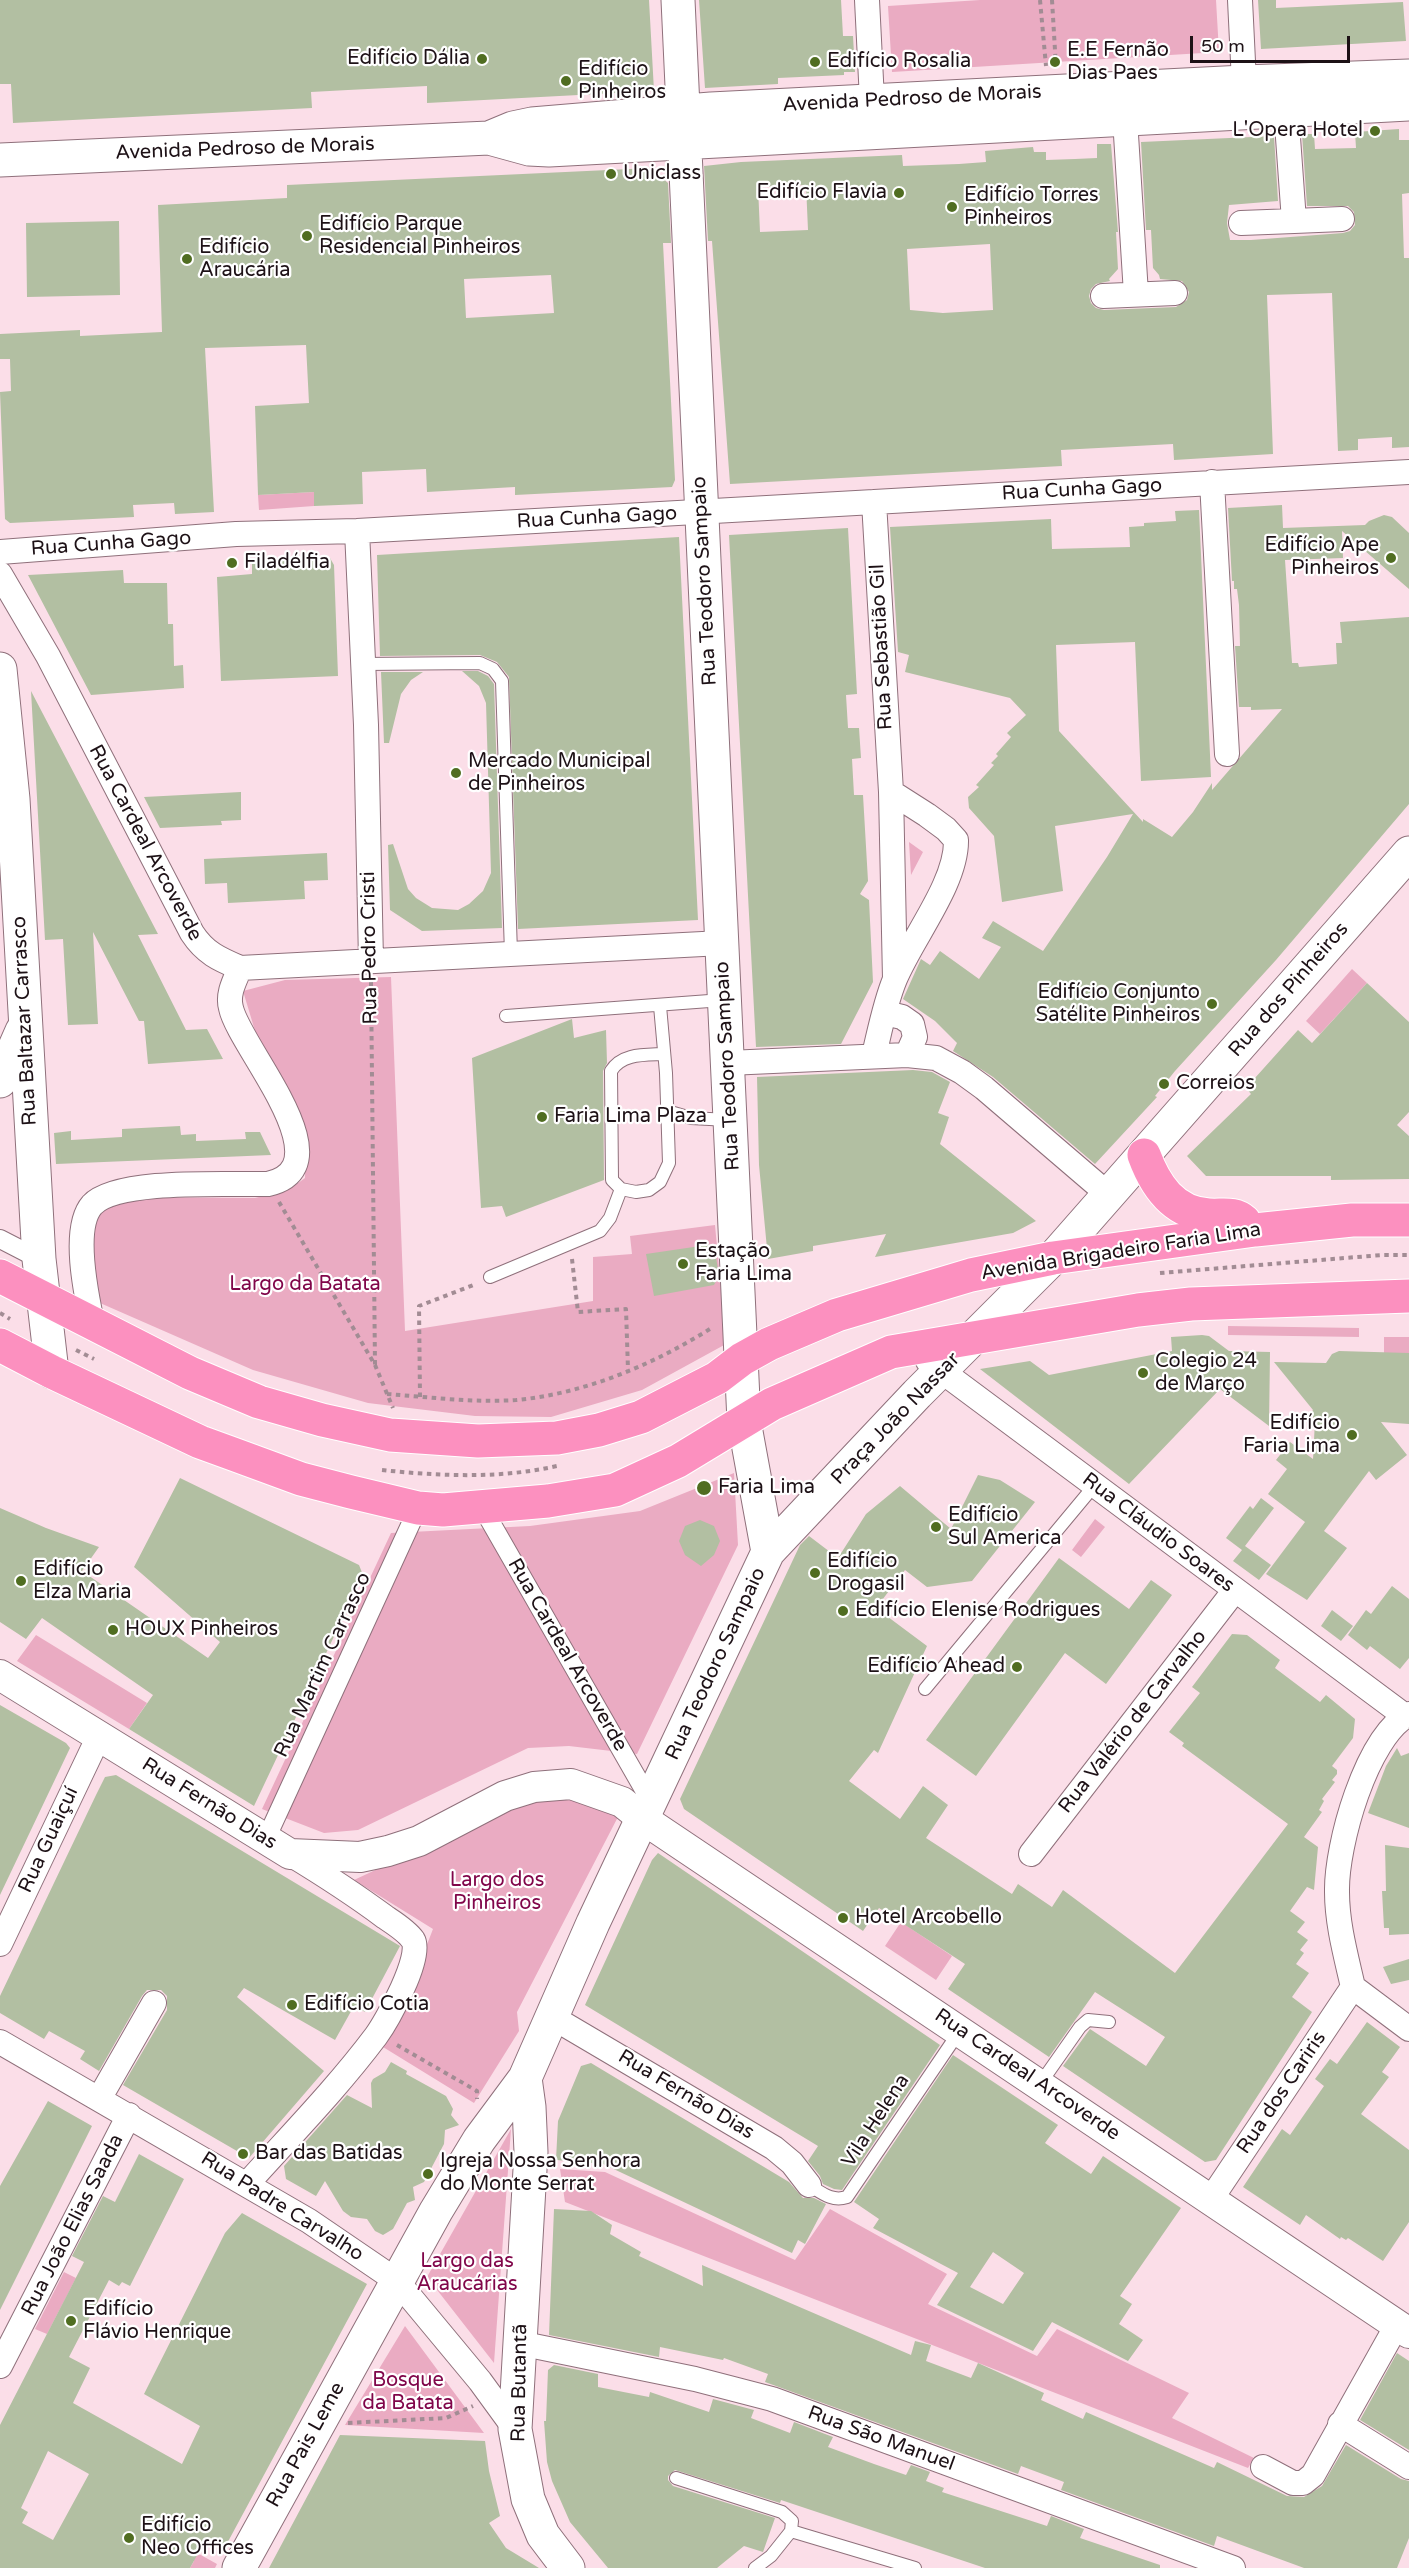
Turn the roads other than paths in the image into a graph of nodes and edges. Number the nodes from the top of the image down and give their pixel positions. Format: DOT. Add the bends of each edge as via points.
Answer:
graph roads {
  1 [pos="678,0"];
  2 [pos="867,0"];
  3 [pos="1240,0"];
  4 [pos="1409,76"];
  5 [pos="1244,82"];
  6 [pos="872,100"];
  7 [pos="1409,104"];
  8 [pos="1286,110"];
  9 [pos="1125,119"];
  10 [pos="684,126"];
  11 [pos="0,160"];
  12 [pos="1342,219"];
  13 [pos="1294,221"];
  14 [pos="1241,223"];
  15 [pos="1174,293"];
  16 [pos="1136,294"];
  17 [pos="1103,296"];
  18 [pos="1409,471"];
  19 [pos="1212,482"];
  20 [pos="874,502"];
  21 [pos="702,512"];
  22 [pos="357,531"];
  23 [pos="0,552"];
  24 [pos="0,574"];
  25 [pos="363,664"];
  26 [pos="0,669"];
  27 [pos="1227,754"];
  28 [pos="891,792"];
  29 [pos="7,800"];
  30 [pos="1409,853"];
  31 [pos="722,943"];
  32 [pos="511,953"];
  33 [pos="371,961"];
  34 [pos="240,968"];
  35 [pos="895,979"];
  36 [pos="725,1000"];
  37 [pos="660,1006"];
  38 [pos="885,1013"];
  39 [pos="506,1016"];
  40 [pos="24,1027"];
  41 [pos="664,1054"];
  42 [pos="874,1055"];
  43 [pos="907,1055"];
  44 [pos="728,1063"];
  45 [pos="0,1082"];
  46 [pos="667,1110"];
  47 [pos="730,1120"];
  48 [pos="1144,1155"];
  49 [pos="621,1189"];
  50 [pos="1109,1196"];
  51 [pos="1409,1220"];
  52 [pos="1255,1230"];
  53 [pos="0,1239"];
  54 [pos="39,1258"];
  55 [pos="1053,1258"];
  56 [pos="0,1275"];
  57 [pos="490,1277"];
  58 [pos="1409,1296"];
  59 [pos="45,1298"];
  60 [pos="92,1322"];
  61 [pos="7,1332"];
  62 [pos="974,1338"];
  63 [pos="911,1348"];
  64 [pos="742,1359"];
  65 [pos="941,1371"];
  66 [pos="52,1372"];
  67 [pos="744,1421"];
  68 [pos="1095,1486"];
  69 [pos="482,1507"];
  70 [pos="418,1509"];
  71 [pos="768,1552"];
  72 [pos="1235,1590"];
  73 [pos="0,1675"];
  74 [pos="925,1689"];
  75 [pos="1407,1715"];
  76 [pos="99,1736"];
  77 [pos="647,1811"];
  78 [pos="278,1846"];
  79 [pos="1031,1854"];
  80 [pos="0,1944"];
  81 [pos="1353,1987"];
  82 [pos="154,2003"];
  83 [pos="552,2017"];
  84 [pos="1109,2022"];
  85 [pos="1409,2029"];
  86 [pos="960,2031"];
  87 [pos="0,2042"];
  88 [pos="525,2078"];
  89 [pos="1040,2084"];
  90 [pos="99,2099"];
  91 [pos="129,2115"];
  92 [pos="247,2184"];
  93 [pos="809,2185"];
  94 [pos="1212,2199"];
  95 [pos="397,2281"];
  96 [pos="1403,2329"];
  97 [pos="519,2343"];
  98 [pos="0,2366"];
  99 [pos="1340,2424"];
  100 [pos="515,2429"];
  101 [pos="1263,2467"];
  102 [pos="1409,2468"];
  103 [pos="676,2478"];
  104 [pos="791,2531"];
  105 [pos="239,2568"];
  106 [pos="568,2568"];
  107 [pos="755,2568"];
  108 [pos="915,2568"];
  109 [pos="1233,2568"];
  1 -- 10 [label="main road, Rua Teodoro Sampaio"];
  2 -- 6 [label="street"];
  3 -- 5 [label="street"];
  4 -- 5 [label="main road, Avenida Pedroso de Morais"];
  5 -- 6 [label="main road, Avenida Pedroso de Morais"];
  6 -- 10 [label="main road, Avenida Pedroso de Morais"];
  7 -- 8 [label="main road, Avenida Pedroso de Morais"];
  8 -- 9 [label="main road, Avenida Pedroso de Morais"];
  8 -- 13 [label="street"];
  9 -- 10 [label="main road, Avenida Pedroso de Morais"];
  9 -- 16 [label="street"];
  10 -- 11 [label="main road, Avenida Pedroso de Morais" via="532,124 489,138"];
  10 -- 21 [label="main road, Rua Teodoro Sampaio"];
  12 -- 13 [label="street"];
  13 -- 14 [label="street"];
  15 -- 16 [label="street"];
  16 -- 17 [label="street"];
  18 -- 19 [label="street, Rua Cunha Gago"];
  19 -- 20 [label="street, Rua Cunha Gago"];
  19 -- 27 [label="street"];
  20 -- 21 [label="street, Rua Cunha Gago"];
  20 -- 28 [label="street, Rua Sebastião Gil"];
  21 -- 22 [label="street, Rua Cunha Gago"];
  21 -- 31 [label="main road, Rua Teodoro Sampaio"];
  22 -- 23 [label="street, Rua Cunha Gago" via="236,534"];
  22 -- 25 [label="street, Rua Pedro Cristi"];
  24 -- 34 [label="street, Rua Cardeal Arcoverde" via="48,657 192,933 206,952"];
  25 -- 32 [label="lane" via="480,663 493,669 502,681"];
  25 -- 33 [label="street, Rua Pedro Cristi"];
  26 -- 29 [label="main road, Rua Baltazar Carrasco"];
  28 -- 35 [label="street, Rua Sebastião Gil"];
  28 -- 35 [label="street, Rua Sebastião Gil" via="956,840 949,876"];
  29 -- 40 [label="main road, Rua Baltazar Carrasco"];
  30 -- 48 [label="main road, Rua dos Pinheiros"];
  31 -- 32 [label="street"];
  31 -- 36 [label="main road, Rua Teodoro Sampaio"];
  32 -- 33 [label="street"];
  33 -- 34 [label="street"];
  34 -- 60 [label="street" via="230,1007 291,1120 299,1150 296,1163 280,1181 268,1184 136,1188 108,1195 92,1206 82,1233 82,1275"];
  35 -- 38 [label="street, Rua Sebastião Gil"];
  36 -- 37 [label="lane"];
  36 -- 44 [label="main road, Rua Teodoro Sampaio"];
  37 -- 39 [label="lane"];
  37 -- 41 [label="lane"];
  38 -- 42 [label="street, Rua Sebastião Gil"];
  38 -- 43 [label="street" via="903,1017 912,1024 915,1037"];
  40 -- 45 [label="main road"];
  40 -- 54 [label="main road, Rua Baltazar Carrasco"];
  41 -- 46 [label="lane"];
  41 -- 49 [label="lane" via="625,1058 611,1071 612,1180"];
  42 -- 43 [label="street"];
  42 -- 44 [label="street"];
  43 -- 50 [label="street" via="936,1058 962,1072"];
  44 -- 47 [label="main road, Rua Teodoro Sampaio"];
  46 -- 47 [label="lane" via="690,1118"];
  46 -- 49 [label="lane" via="669,1164 660,1182 649,1190"];
  47 -- 64 [label="main road, Rua Teodoro Sampaio"];
  48 -- 50 [label="main road, Rua dos Pinheiros"];
  48 -- 52 [label="highway" via="1155,1182 1177,1204 1206,1215 1237,1215"];
  49 -- 57 [label="lane" via="610,1218 600,1231"];
  50 -- 55 [label="main road, Rua dos Pinheiros"];
  51 -- 52 [label="highway, Avenida Brigadeiro Faria Lima" via="1352,1220"];
  52 -- 55 [label="highway, Avenida Brigadeiro Faria Lima"];
  53 -- 54 [label="street"];
  54 -- 59 [label="main road, Rua Baltazar Carrasco"];
  55 -- 62 [label="main road, Rua dos Pinheiros"];
  55 -- 64 [label="highway, Avenida Brigadeiro Faria Lima" via="971,1275 837,1315"];
  56 -- 59 [label="highway, Avenida Brigadeiro Faria Lima"];
  58 -- 62 [label="highway" via="1191,1304"];
  59 -- 60 [label="highway, Avenida Brigadeiro Faria Lima"];
  59 -- 66 [label="main road, Rua Baltazar Carrasco"];
  60 -- 64 [label="highway, Avenida Brigadeiro Faria Lima" via="190,1373 259,1402 322,1420 405,1436 478,1441 557,1438 641,1417 717,1378"];
  61 -- 66 [label="highway"];
  62 -- 63 [label="highway"];
  62 -- 65 [label="main road, Praça João Nassar"];
  63 -- 65 [label="street, Rua Cláudio Soares"];
  63 -- 67 [label="highway" via="857,1365"];
  64 -- 67 [label="main road, Rua Teodoro Sampaio"];
  65 -- 68 [label="street, Rua Cláudio Soares"];
  65 -- 71 [label="main road, Praça João Nassar"];
  66 -- 70 [label="highway" via="200,1442 301,1479"];
  67 -- 69 [label="highway" via="678,1461 615,1490"];
  67 -- 71 [label="main road, Rua Teodoro Sampaio"];
  68 -- 72 [label="street, Rua Cláudio Soares"];
  68 -- 74 [label="lane"];
  69 -- 70 [label="highway"];
  69 -- 77 [label="street, Rua Cardeal Arcoverde"];
  70 -- 78 [label="street, Rua Martim Carrasco"];
  71 -- 77 [label="main road, Rua Teodoro Sampaio"];
  72 -- 75 [label="street, Rua Cláudio Soares"];
  72 -- 79 [label="street, Rua Valério de Carvalho"];
  73 -- 76 [label="street, Rua Fernão Dias"];
  75 -- 81 [label="street" via="1378,1748 1362,1781 1338,1864 1338,1919"];
  76 -- 78 [label="street, Rua Fernão Dias"];
  76 -- 80 [label="street, Rua Guaiçuí"];
  77 -- 78 [label="street" via="571,1784 534,1787 505,1796 419,1841 388,1851 360,1857"];
  77 -- 83 [label="main road, Rua Teodoro Sampaio"];
  77 -- 86 [label="street, Rua Cardeal Arcoverde"];
  78 -- 92 [label="street, Rua Fernão Dias" via="343,1886 415,1945 402,1988 378,2034"];
  81 -- 85 [label="street"];
  81 -- 94 [label="street, Rua dos Cariris"];
  82 -- 90 [label="street"];
  83 -- 88 [label="main road, Rua Teodoro Sampaio"];
  83 -- 93 [label="street, Rua Fernão Dias" via="774,2148"];
  84 -- 89 [label="lane" via="1088,2020 1080,2027"];
  86 -- 89 [label="street, Rua Cardeal Arcoverde"];
  86 -- 93 [label="lane, Vila Helena" via="847,2197 831,2198"];
  87 -- 90 [label="street, Rua Padre Carvalho"];
  88 -- 95 [label="main road, Rua Pais Leme" via="471,2152"];
  88 -- 97 [label="main road, Rua Butantã" via="531,2151"];
  89 -- 94 [label="street, Rua Cardeal Arcoverde"];
  90 -- 91 [label="street, Rua Padre Carvalho"];
  91 -- 92 [label="street, Rua Padre Carvalho"];
  91 -- 98 [label="street, Rua João Elias Saada"];
  92 -- 95 [label="street, Rua Padre Carvalho"];
  94 -- 96 [label="street, Rua Cardeal Arcoverde"];
  95 -- 100 [label="street, Rua Padre Carvalho"];
  95 -- 105 [label="main road, Rua Pais Leme"];
  96 -- 99 [label="street"];
  97 -- 100 [label="main road, Rua Butantã"];
  97 -- 109 [label="street, Rua São Manuel" via="772,2399"];
  99 -- 101 [label="street" via="1313,2475 1303,2483 1293,2483"];
  99 -- 102 [label="street"];
  100 -- 106 [label="main road, Rua Butantã" via="528,2499 543,2535"];
  103 -- 104 [label="lane" via="782,2512 792,2521"];
  104 -- 107 [label="lane" via="771,2556"];
  104 -- 108 [label="lane"];
}
